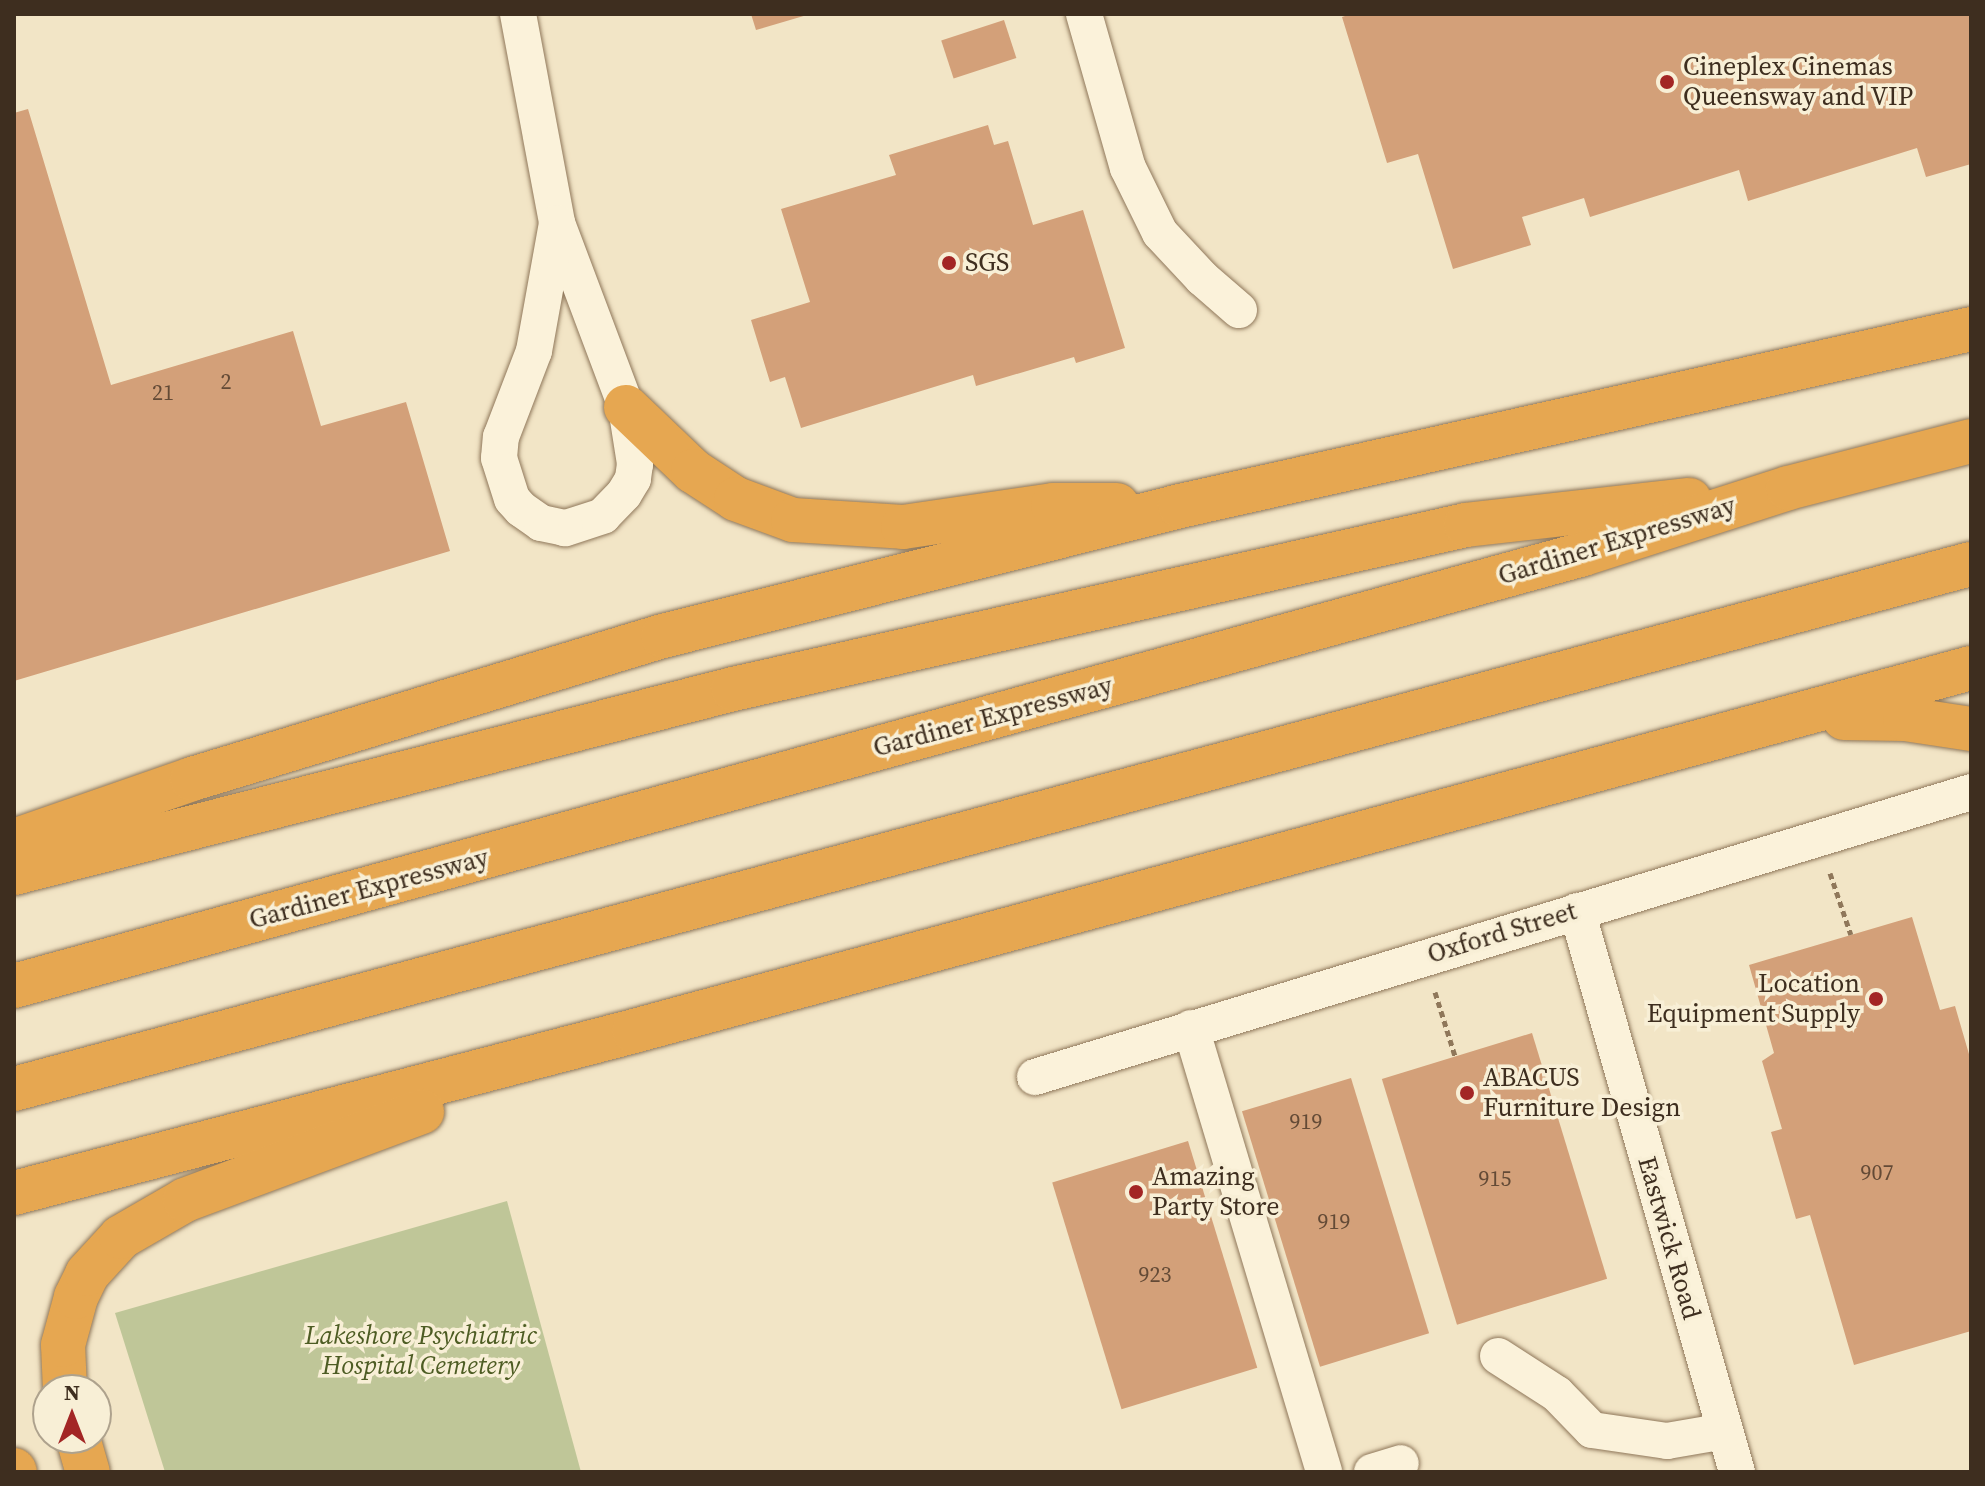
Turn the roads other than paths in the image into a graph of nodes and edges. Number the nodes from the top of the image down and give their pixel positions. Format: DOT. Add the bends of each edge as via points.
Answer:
graph roads {
  1 [pos="518,14"];
  2 [pos="1084,14"];
  3 [pos="557,223"];
  4 [pos="1971,299"];
  5 [pos="1239,310"];
  6 [pos="1971,329"];
  7 [pos="1802,366"];
  8 [pos="626,407"];
  9 [pos="1971,441"];
  10 [pos="1788,488"];
  11 [pos="1180,506"];
  12 [pos="1971,564"];
  13 [pos="1971,668"];
  14 [pos="1794,717"];
  15 [pos="1971,729"];
  16 [pos="1971,792"];
  17 [pos="14,841"];
  18 [pos="14,873"];
  19 [pos="1577,911"];
  20 [pos="14,986"];
  21 [pos="1191,1028"];
  22 [pos="634,1031"];
  23 [pos="1035,1077"];
  24 [pos="14,1089"];
  25 [pos="14,1193"];
  26 [pos="1498,1356"];
  27 [pos="64,1374"];
  28 [pos="1725,1431"];
  29 [pos="1730,1470"];
  30 [pos="1324,1472"];
  1 -- 3 [label="street"];
  2 -- 5 [label="street" via="1128,168 1160,233"];
  3 -- 8 [label="street"];
  3 -- 8 [label="street" via="534,351 501,437 499,458 512,499 531,518 554,527 603,516 633,479"];
  4 -- 7 [label="highway"];
  6 -- 7 [label="highway"];
  7 -- 11 [label="highway"];
  8 -- 11 [label="highway" via="693,471 736,499 793,520 903,527 1053,505"];
  9 -- 10 [label="highway, Gardiner Expressway"];
  10 -- 18 [label="highway" via="1466,525 733,689"];
  10 -- 20 [label="highway, Gardiner Expressway" via="1583,554"];
  11 -- 17 [label="highway" via="663,636 192,779"];
  12 -- 24 [label="highway"];
  13 -- 14 [label="highway"];
  14 -- 15 [label="highway" via="1905,719"];
  14 -- 22 [label="highway"];
  16 -- 19 [label="street, Oxford Street"];
  19 -- 21 [label="street, Oxford Street"];
  19 -- 28 [label="street, Eastwick Road"];
  21 -- 23 [label="street, Oxford Street"];
  21 -- 30 [label="street"];
  22 -- 25 [label="highway"];
  22 -- 27 [label="highway" via="185,1200 142,1222 103,1254 76,1297 63,1345"];
  26 -- 28 [label="street" via="1557,1394 1592,1430 1667,1441"];
  28 -- 29 [label="street, Eastwick Road"];
}
